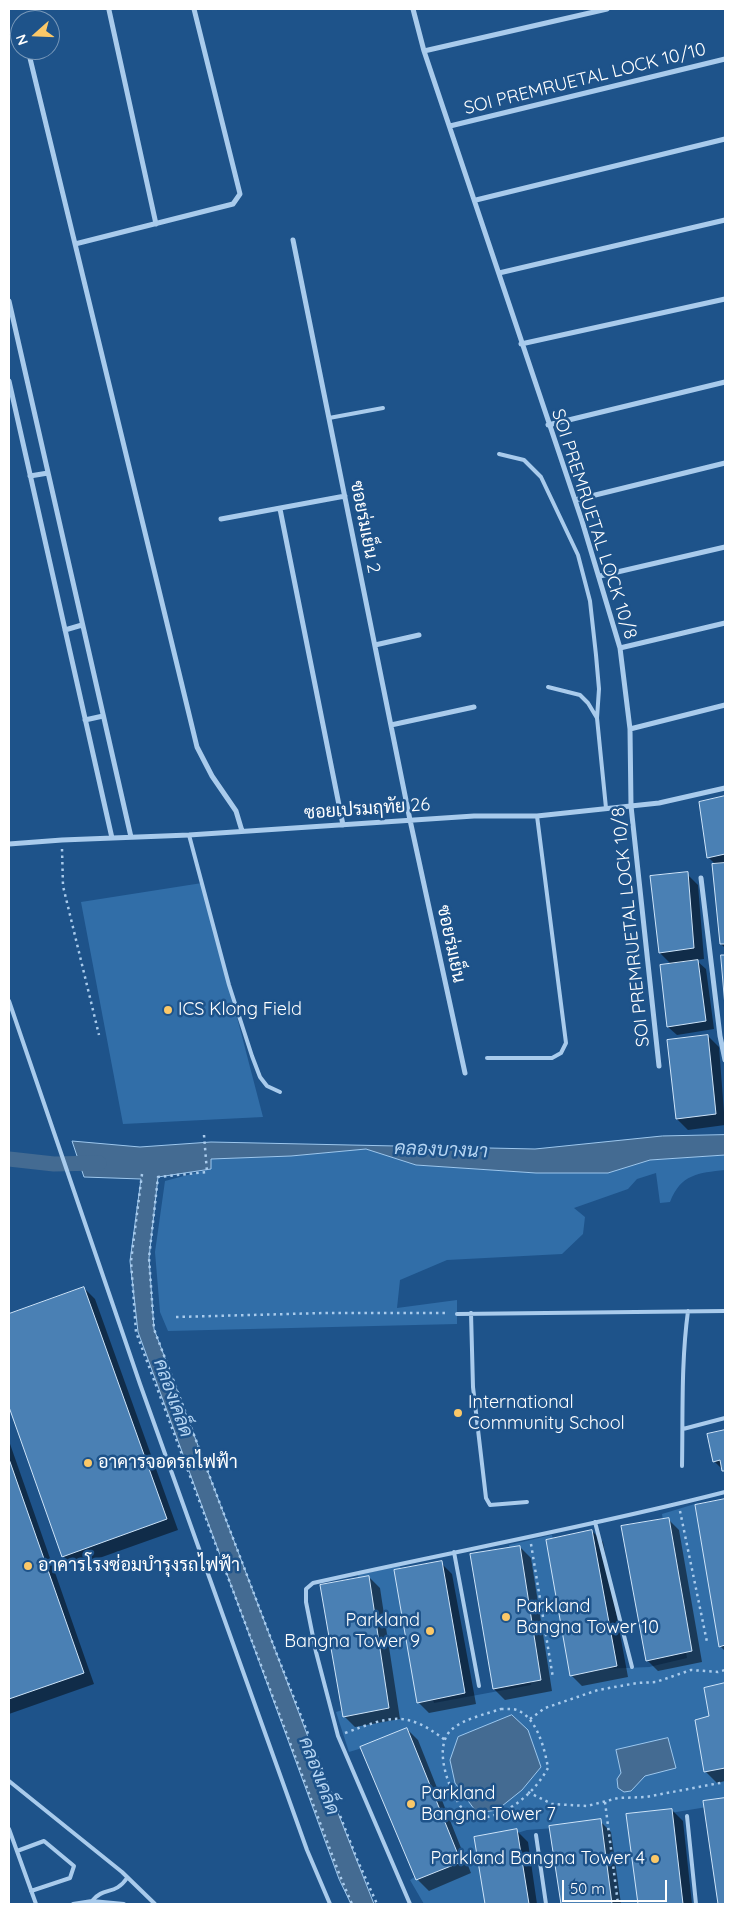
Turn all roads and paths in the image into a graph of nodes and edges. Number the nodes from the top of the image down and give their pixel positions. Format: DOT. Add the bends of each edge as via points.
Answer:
graph roads {
  1 [pos="194,9"];
  2 [pos="412,9"];
  3 [pos="607,9"];
  4 [pos="109,10"];
  5 [pos="424,51"];
  6 [pos="725,59"];
  7 [pos="30,60"];
  8 [pos="450,126"];
  9 [pos="725,139"];
  10 [pos="476,200"];
  11 [pos="725,220"];
  12 [pos="156,224"];
  13 [pos="293,240"];
  14 [pos="75,244"];
  15 [pos="499,273"];
  16 [pos="725,299"];
  17 [pos="9,301"];
  18 [pos="10,316"];
  19 [pos="522,344"];
  20 [pos="9,381"];
  21 [pos="725,382"];
  22 [pos="383,408"];
  23 [pos="329,418"];
  24 [pos="548,424"];
  25 [pos="498,454"];
  26 [pos="725,463"];
  27 [pos="48,473"];
  28 [pos="30,476"];
  29 [pos="345,496"];
  30 [pos="575,500"];
  31 [pos="280,509"];
  32 [pos="221,519"];
  33 [pos="725,547"];
  34 [pos="600,576"];
  35 [pos="725,623"];
  36 [pos="82,626"];
  37 [pos="65,630"];
  38 [pos="420,635"];
  39 [pos="375,645"];
  40 [pos="620,648"];
  41 [pos="548,687"];
  42 [pos="725,705"];
  43 [pos="474,707"];
  44 [pos="103,716"];
  45 [pos="597,718"];
  46 [pos="85,720"];
  47 [pos="391,726"];
  48 [pos="630,729"];
  49 [pos="725,788"];
  50 [pos="631,806"];
  51 [pos="606,808"];
  52 [pos="537,816"];
  53 [pos="410,820"];
  54 [pos="343,824"];
  55 [pos="242,831"];
  56 [pos="189,835"];
  57 [pos="131,837"];
  58 [pos="112,838"];
  59 [pos="62,840"];
  60 [pos="9,844"];
  61 [pos="701,878"];
  62 [pos="9,1001"];
  63 [pos="99,1034"];
  64 [pos="723,1036"];
  65 [pos="487,1058"];
  66 [pos="725,1060"];
  67 [pos="659,1066"];
  68 [pos="465,1074"];
  69 [pos="280,1092"];
  70 [pos="204,1135"];
  71 [pos="142,1174"];
  72 [pos="688,1311"];
  73 [pos="725,1311"];
  74 [pos="471,1313"];
  75 [pos="457,1314"];
  76 [pos="176,1317"];
  77 [pos="725,1418"];
  78 [pos="682,1428"];
  79 [pos="682,1466"];
  80 [pos="725,1492"];
  81 [pos="527,1502"];
  82 [pos="678,1504"];
  83 [pos="595,1522"];
  84 [pos="529,1537"];
  85 [pos="454,1552"];
  86 [pos="707,1642"];
  87 [pos="632,1667"];
  88 [pos="725,1670"];
  89 [pos="553,1678"];
  90 [pos="479,1686"];
  91 [pos="530,1718"];
  92 [pos="338,1736"];
  93 [pos="445,1740"];
  94 [pos="9,1781"];
  95 [pos="725,1782"];
  96 [pos="528,1792"];
  97 [pos="605,1802"];
  98 [pos="687,1816"];
  99 [pos="9,1829"];
  100 [pos="536,1835"];
  101 [pos="17,1852"];
  102 [pos="127,1878"];
  103 [pos="31,1891"];
  104 [pos="92,1901"];
  105 [pos="36,1904"];
  106 [pos="73,1904"];
  107 [pos="124,1904"];
  108 [pos="155,1904"];
  109 [pos="330,1904"];
  110 [pos="352,1904"];
  111 [pos="377,1904"];
  112 [pos="410,1904"];
  113 [pos="546,1904"];
  114 [pos="618,1904"];
  115 [pos="696,1904"];
  1 -- 12 [label="street" via="240,194 234,204"];
  2 -- 5 [label="street, SOI PREMRUETAL LOCK 10/8"];
  3 -- 5 [label="street"];
  4 -- 12 [label="street"];
  5 -- 8 [label="street, SOI PREMRUETAL LOCK 10/8"];
  6 -- 8 [label="street, SOI PREMRUETAL LOCK 10/10"];
  7 -- 14 [label="street"];
  8 -- 10 [label="street, SOI PREMRUETAL LOCK 10/8"];
  9 -- 10 [label="street"];
  10 -- 15 [label="street, SOI PREMRUETAL LOCK 10/8"];
  11 -- 15 [label="street"];
  12 -- 14 [label="street"];
  13 -- 23 [label="street, ซอยร่มเย็น 2"];
  14 -- 55 [label="street" via="197,747 236,811"];
  15 -- 19 [label="street, SOI PREMRUETAL LOCK 10/8"];
  16 -- 19 [label="street"];
  17 -- 18 [label="street"];
  18 -- 27 [label="street"];
  19 -- 24 [label="street, SOI PREMRUETAL LOCK 10/8"];
  20 -- 28 [label="street"];
  21 -- 24 [label="street"];
  22 -- 23 [label="lane"];
  23 -- 29 [label="street, ซอยร่มเย็น 2"];
  24 -- 30 [label="street, SOI PREMRUETAL LOCK 10/8"];
  25 -- 45 [label="lane" via="524,460 541,477 578,555 590,601 599,689"];
  26 -- 30 [label="street"];
  27 -- 28 [label="street"];
  27 -- 36 [label="street"];
  28 -- 37 [label="street"];
  29 -- 31 [label="street"];
  29 -- 39 [label="street, ซอยร่มเย็น 2"];
  30 -- 34 [label="street, SOI PREMRUETAL LOCK 10/8"];
  31 -- 32 [label="street"];
  31 -- 54 [label="street"];
  33 -- 34 [label="street"];
  34 -- 40 [label="street, SOI PREMRUETAL LOCK 10/8"];
  35 -- 40 [label="street"];
  36 -- 37 [label="street"];
  36 -- 44 [label="street"];
  37 -- 46 [label="street"];
  38 -- 39 [label="street"];
  39 -- 47 [label="street, ซอยร่มเย็น 2"];
  40 -- 48 [label="street, SOI PREMRUETAL LOCK 10/8"];
  41 -- 45 [label="lane" via="580,695"];
  42 -- 48 [label="street"];
  43 -- 47 [label="street"];
  44 -- 46 [label="street"];
  44 -- 57 [label="street"];
  45 -- 51 [label="lane"];
  46 -- 58 [label="street"];
  47 -- 53 [label="street, ซอยร่มเย็น 2"];
  48 -- 50 [label="street, SOI PREMRUETAL LOCK 10/8"];
  49 -- 50 [label="street, ซอยเปรมฤทัย 26"];
  50 -- 51 [label="street, ซอยเปรมฤทัย 26"];
  50 -- 67 [label="street, SOI PREMRUETAL LOCK 10/8"];
  51 -- 52 [label="street, ซอยเปรมฤทัย 26"];
  52 -- 53 [label="street, ซอยเปรมฤทัย 26"];
  52 -- 65 [label="lane" via="566,1043 561,1054 552,1058"];
  53 -- 54 [label="street, ซอยเปรมฤทัย 26"];
  53 -- 68 [label="street, ซอยร่มเย็น"];
  54 -- 55 [label="street, ซอยเปรมฤทัย 26"];
  55 -- 56 [label="street, ซอยเปรมฤทัย 26"];
  56 -- 57 [label="street, ซอยเปรมฤทัย 26"];
  56 -- 69 [label="lane" via="252,1056 260,1077 267,1086"];
  57 -- 58 [label="street, ซอยเปรมฤทัย 26"];
  58 -- 59 [label="street, ซอยเปรมฤทัย 26"];
  59 -- 60 [label="street, ซอยเปรมฤทัย 26"];
  59 -- 63 [label="path" via="63,886"];
  61 -- 64 [label="street"];
  62 -- 109 [label="lane" via="160,1440 307,1850"];
  64 -- 66 [label="street"];
  70 -- 111 [label="path" via="207,1172 158,1177 149,1258 154,1329 276,1652"];
  71 -- 110 [label="path" via="131,1261 136,1332"];
  72 -- 73 [label="lane"];
  72 -- 74 [label="lane"];
  72 -- 78 [label="lane" via="684,1340"];
  74 -- 75 [label="lane"];
  74 -- 81 [label="lane" via="473,1387 486,1498 490,1505"];
  75 -- 76 [label="path" via="325,1312"];
  77 -- 78 [label="lane"];
  78 -- 79 [label="lane"];
  80 -- 82 [label="lane"];
  82 -- 83 [label="lane"];
  82 -- 86 [label="path"];
  83 -- 84 [label="lane"];
  83 -- 87 [label="lane"];
  84 -- 85 [label="lane"];
  84 -- 89 [label="path"];
  85 -- 90 [label="lane"];
  85 -- 92 [label="lane" via="312,1583 306,1589 316,1652"];
  88 -- 91 [label="path" via="692,1670 656,1682 603,1688 545,1708"];
  91 -- 93 [label="path" via="519,1711 501,1709 457,1726"];
  91 -- 96 [label="path" via="548,1768"];
  92 -- 93 [label="path" via="393,1718 421,1723"];
  92 -- 112 [label="lane"];
  93 -- 96 [label="path" via="446,1774 464,1811 476,1819 501,1813"];
  94 -- 102 [label="lane"];
  95 -- 97 [label="path"];
  96 -- 97 [label="path" via="552,1804 587,1806"];
  97 -- 114 [label="path"];
  98 -- 115 [label="lane"];
  99 -- 101 [label="lane"];
  100 -- 113 [label="lane"];
  101 -- 103 [label="lane"];
  101 -- 103 [label="lane" via="44,1841 74,1866 70,1878"];
  102 -- 104 [label="lane" via="121,1887 97,1894"];
  102 -- 108 [label="lane"];
  103 -- 105 [label="lane"];
  104 -- 106 [label="lane"];
  104 -- 107 [label="lane"];
}
